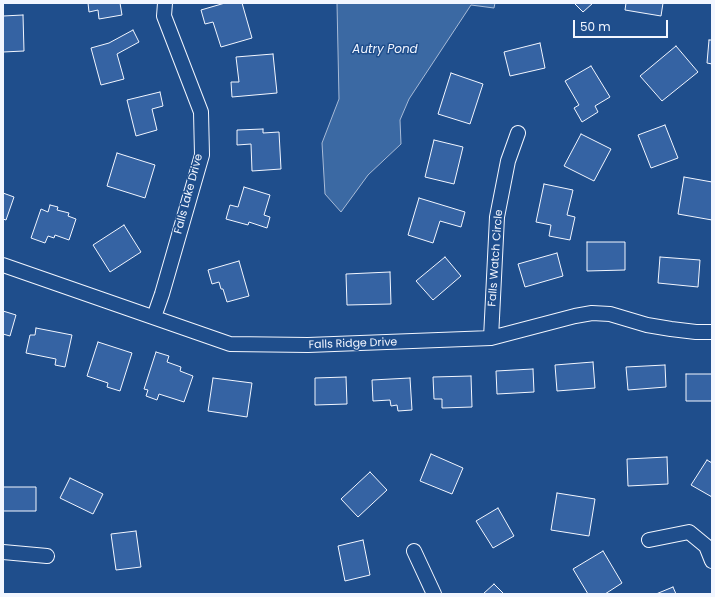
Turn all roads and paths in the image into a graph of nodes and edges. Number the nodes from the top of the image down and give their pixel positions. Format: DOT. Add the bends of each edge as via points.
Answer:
graph roads {
  1 [pos="165,3"];
  2 [pos="518,133"];
  3 [pos="3,264"];
  4 [pos="154,317"];
  5 [pos="712,332"];
  6 [pos="491,338"];
  7 [pos="649,540"];
  8 [pos="414,551"];
  9 [pos="3,552"];
  10 [pos="47,556"];
  11 [pos="712,561"];
  12 [pos="434,594"];
  1 -- 4 [label="street, Falls Lake Drive" via="164,16 201,112 202,155"];
  2 -- 6 [label="street, Falls Watch Circle" via="508,161 497,216"];
  3 -- 4 [label="street, Falls Ridge Drive"];
  4 -- 6 [label="street, Falls Ridge Drive" via="230,344 308,346"];
  5 -- 6 [label="street, Falls Ridge Drive" via="670,329 610,314 592,313"];
  7 -- 11 [label="street" via="689,532 706,546"];
  8 -- 12 [label="street"];
  9 -- 10 [label="street"];
}
